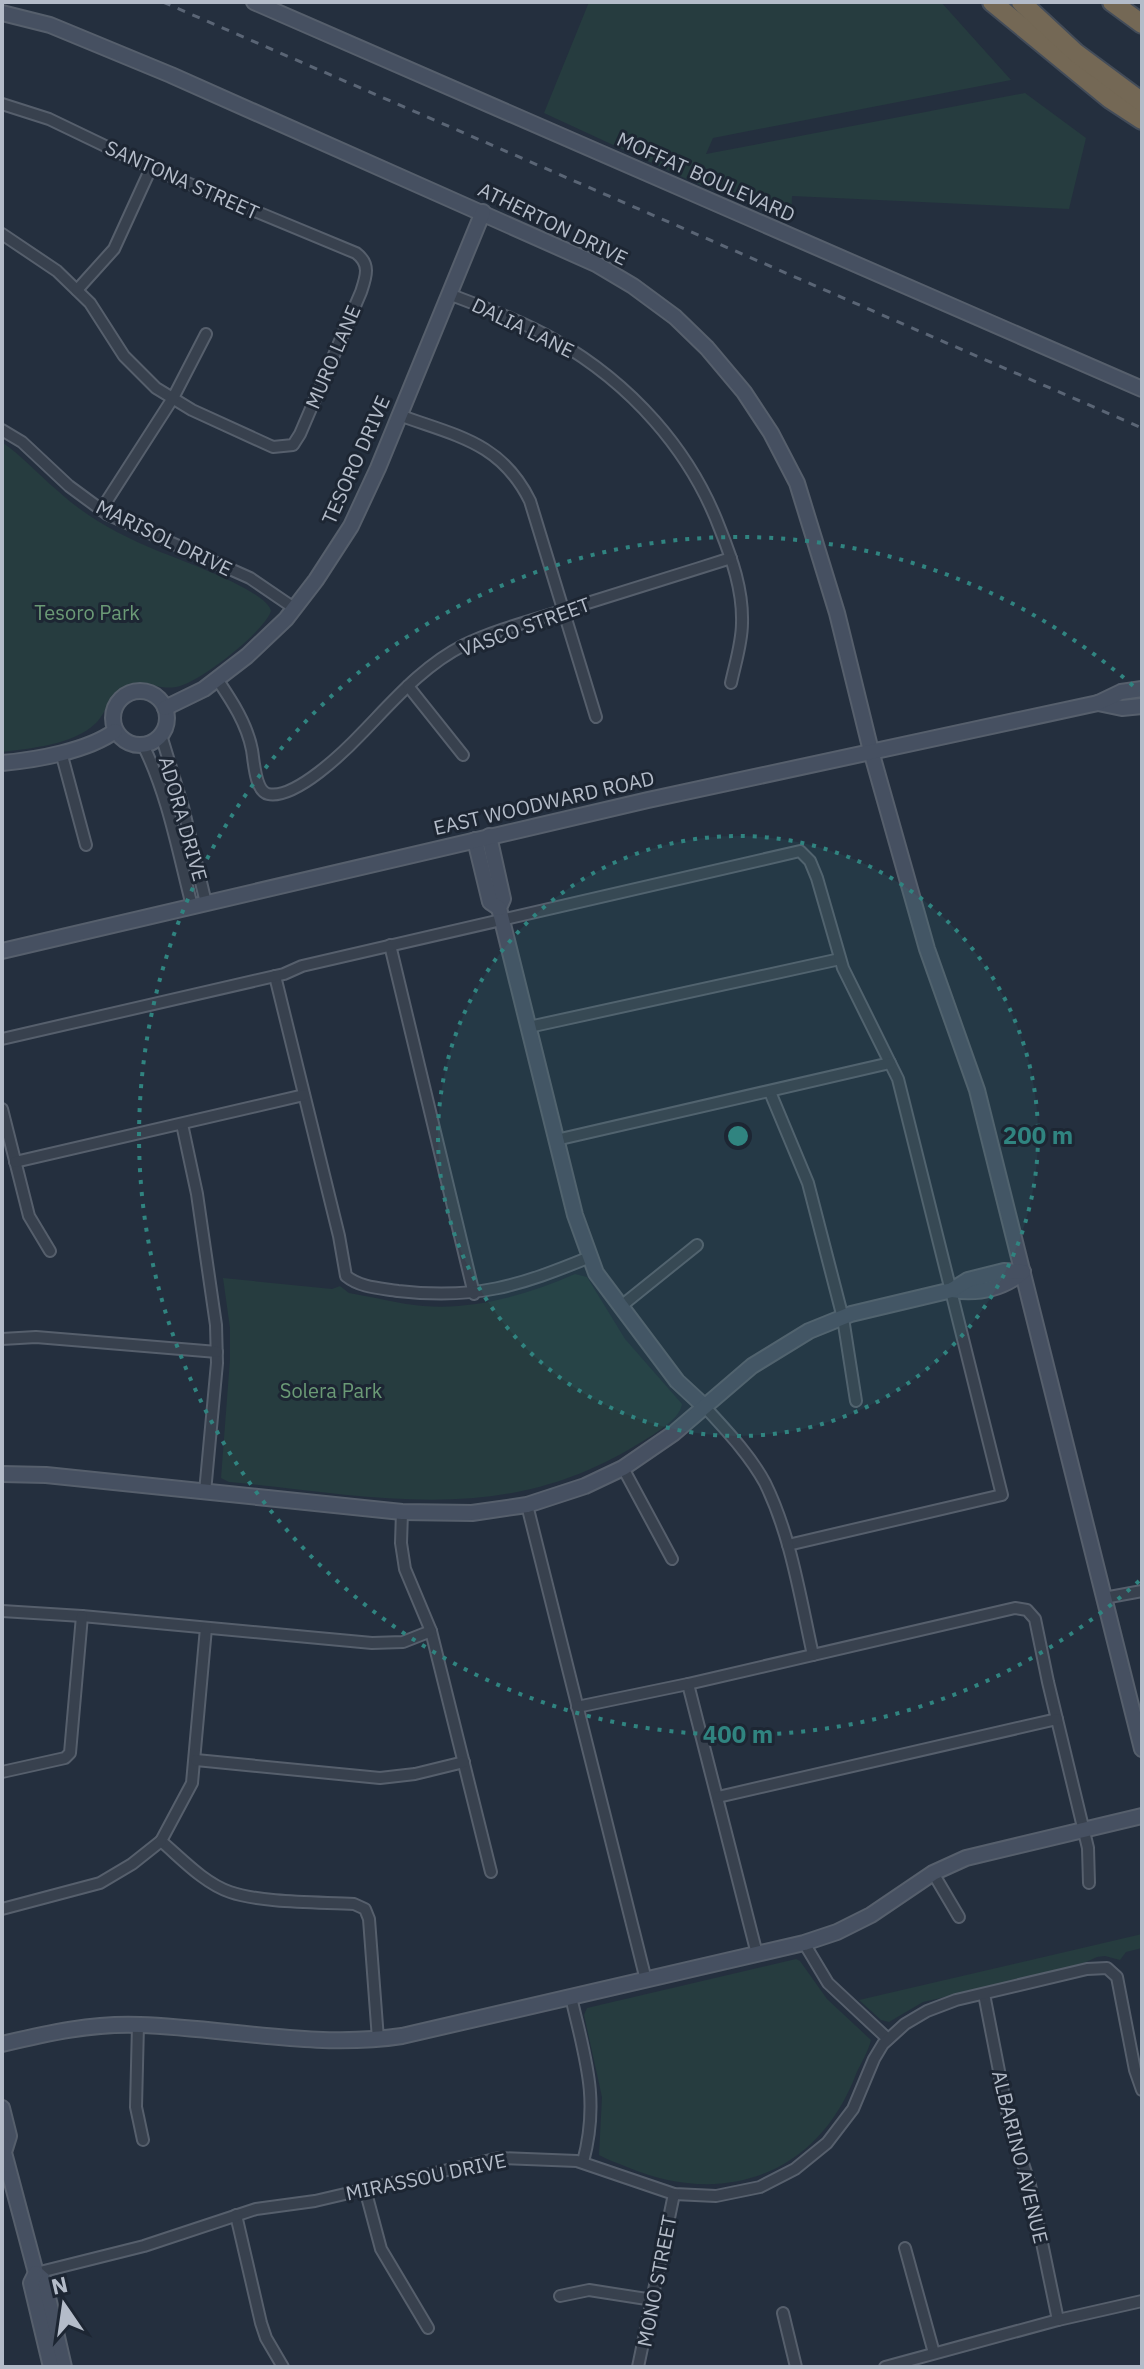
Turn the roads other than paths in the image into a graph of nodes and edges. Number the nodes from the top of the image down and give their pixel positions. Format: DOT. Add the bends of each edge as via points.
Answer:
graph roads {
  1 [pos="254,2"];
  2 [pos="992,2"];
  3 [pos="1021,2"];
  4 [pos="1112,2"];
  5 [pos="2,13"];
  6 [pos="1142,24"];
  7 [pos="1142,102"];
  8 [pos="2,104"];
  9 [pos="1142,120"];
  10 [pos="151,168"];
  11 [pos="483,212"];
  12 [pos="2,234"];
  13 [pos="362,257"];
  14 [pos="77,290"];
  15 [pos="449,294"];
  16 [pos="206,334"];
  17 [pos="1142,389"];
  18 [pos="173,398"];
  19 [pos="399,415"];
  20 [pos="2,430"];
  21 [pos="101,510"];
  22 [pos="731,558"];
  23 [pos="294,608"];
  24 [pos="565,611"];
  25 [pos="217,679"];
  26 [pos="731,683"];
  27 [pos="408,686"];
  28 [pos="1142,689"];
  29 [pos="1098,703"];
  30 [pos="1142,706"];
  31 [pos="165,708"];
  32 [pos="596,717"];
  33 [pos="115,731"];
  34 [pos="161,735"];
  35 [pos="143,745"];
  36 [pos="871,751"];
  37 [pos="61,752"];
  38 [pos="463,755"];
  39 [pos="2,763"];
  40 [pos="482,838"];
  41 [pos="86,845"];
  42 [pos="199,904"];
  43 [pos="500,913"];
  44 [pos="390,945"];
  45 [pos="2,951"];
  46 [pos="840,959"];
  47 [pos="275,976"];
  48 [pos="529,1027"];
  49 [pos="2,1039"];
  50 [pos="890,1063"];
  51 [pos="770,1092"];
  52 [pos="304,1095"];
  53 [pos="2,1109"];
  54 [pos="182,1124"];
  55 [pos="556,1140"];
  56 [pos="15,1162"];
  57 [pos="697,1245"];
  58 [pos="50,1251"];
  59 [pos="590,1257"];
  60 [pos="1023,1272"];
  61 [pos="952,1290"];
  62 [pos="474,1294"];
  63 [pos="620,1307"];
  64 [pos="843,1318"];
  65 [pos="2,1339"];
  66 [pos="217,1352"];
  67 [pos="856,1401"];
  68 [pos="704,1406"];
  69 [pos="623,1468"];
  70 [pos="2,1474"];
  71 [pos="205,1492"];
  72 [pos="527,1505"];
  73 [pos="402,1512"];
  74 [pos="788,1545"];
  75 [pos="672,1559"];
  76 [pos="1142,1591"];
  77 [pos="1104,1598"];
  78 [pos="2,1611"];
  79 [pos="82,1616"];
  80 [pos="206,1628"];
  81 [pos="431,1631"];
  82 [pos="813,1655"];
  83 [pos="688,1684"];
  84 [pos="577,1707"];
  85 [pos="1057,1719"];
  86 [pos="1142,1749"];
  87 [pos="196,1760"];
  88 [pos="464,1762"];
  89 [pos="2,1772"];
  90 [pos="718,1797"];
  91 [pos="1142,1816"];
  92 [pos="1084,1830"];
  93 [pos="161,1841"];
  94 [pos="491,1872"];
  95 [pos="933,1873"];
  96 [pos="1089,1883"];
  97 [pos="2,1909"];
  98 [pos="959,1917"];
  99 [pos="804,1943"];
  100 [pos="757,1954"];
  101 [pos="646,1980"];
  102 [pos="984,1994"];
  103 [pos="571,1997"];
  104 [pos="138,2025"];
  105 [pos="378,2039"];
  106 [pos="888,2039"];
  107 [pos="2,2044"];
  108 [pos="1142,2090"];
  109 [pos="2,2108"];
  110 [pos="143,2140"];
  111 [pos="4,2147"];
  112 [pos="583,2162"];
  113 [pos="365,2189"];
  114 [pos="674,2194"];
  115 [pos="236,2215"];
  116 [pos="905,2248"];
  117 [pos="36,2273"];
  118 [pos="560,2296"];
  119 [pos="653,2300"];
  120 [pos="1142,2301"];
  121 [pos="783,2313"];
  122 [pos="1058,2320"];
  123 [pos="428,2328"];
  124 [pos="934,2353"];
  125 [pos="51,2367"];
  126 [pos="64,2367"];
  127 [pos="283,2367"];
  128 [pos="638,2367"];
  129 [pos="796,2367"];
  130 [pos="885,2367"];
  1 -- 17 [label="street, MOFFAT BOULEVARD"];
  2 -- 9 [label="highway"];
  3 -- 7 [label="highway" via="1076,53"];
  4 -- 6 [label="highway"];
  5 -- 11 [label="street, ATHERTON DRIVE" via="50,25 171,75"];
  8 -- 10 [label="street, SANTONA STREET" via="49,119"];
  10 -- 13 [label="street, SANTONA STREET"];
  10 -- 14 [label="street" via="114,249"];
  11 -- 15 [label="street, TESORO DRIVE"];
  11 -- 36 [label="street, ATHERTON DRIVE" via="633,286 675,317 744,392 797,483"];
  12 -- 14 [label="street"];
  13 -- 18 [label="street, MURO LANE" via="367,270 361,292 293,445 273,447"];
  14 -- 18 [label="street" via="124,356"];
  15 -- 19 [label="street, TESORO DRIVE"];
  15 -- 22 [label="street, DALIA LANE" via="554,339 627,392 693,471"];
  16 -- 18 [label="street"];
  18 -- 21 [label="street"];
  19 -- 23 [label="street, TESORO DRIVE" via="351,526"];
  19 -- 24 [label="street" via="471,441 508,467 530,501"];
  20 -- 21 [label="street, MARISOL DRIVE"];
  21 -- 23 [label="street, MARISOL DRIVE" via="250,578"];
  22 -- 24 [label="street, VASCO STREET"];
  22 -- 26 [label="street, DALIA LANE" via="743,624"];
  23 -- 25 [label="street, TESORO DRIVE"];
  24 -- 27 [label="street, VASCO STREET" via="463,646"];
  24 -- 32 [label="street"];
  25 -- 27 [label="street, VASCO STREET" via="236,706 257,777 268,794 302,785"];
  25 -- 31 [label="street, TESORO DRIVE"];
  27 -- 38 [label="street"];
  28 -- 29 [label="street, EAST WOODWARD ROAD"];
  29 -- 30 [label="street, EAST WOODWARD ROAD"];
  29 -- 36 [label="street, EAST WOODWARD ROAD"];
  31 -- 33 [label="street" via="154,694 128,693 112,713"];
  31 -- 34 [label="street" via="167,722"];
  33 -- 35 [label="street" via="127,742"];
  33 -- 37 [label="street"];
  34 -- 35 [label="street"];
  34 -- 42 [label="street, ADORA DRIVE" via="177,784"];
  35 -- 42 [label="street, ADORA DRIVE"];
  36 -- 40 [label="street, EAST WOODWARD ROAD"];
  36 -- 60 [label="street, ATHERTON DRIVE" via="927,949 977,1090"];
  37 -- 39 [label="street"];
  37 -- 41 [label="street"];
  40 -- 42 [label="street, EAST WOODWARD ROAD"];
  40 -- 43 [label="street" via="490,902"];
  42 -- 45 [label="street, EAST WOODWARD ROAD"];
  43 -- 44 [label="street"];
  43 -- 46 [label="street" via="800,851 817,878"];
  43 -- 48 [label="street"];
  44 -- 47 [label="street"];
  44 -- 62 [label="street"];
  46 -- 48 [label="street"];
  46 -- 50 [label="street"];
  47 -- 49 [label="street"];
  47 -- 52 [label="street"];
  48 -- 55 [label="street"];
  50 -- 51 [label="street"];
  50 -- 61 [label="street"];
  51 -- 55 [label="street"];
  51 -- 64 [label="street" via="808,1183"];
  52 -- 54 [label="street"];
  52 -- 62 [label="street" via="346,1276 356,1284 384,1289"];
  53 -- 56 [label="street"];
  54 -- 56 [label="street"];
  54 -- 66 [label="street" via="197,1194"];
  55 -- 59 [label="street"];
  56 -- 58 [label="street" via="29,1216"];
  57 -- 63 [label="street"];
  59 -- 62 [label="street" via="533,1280"];
  59 -- 63 [label="street"];
  60 -- 61 [label="street" via="1008,1285 971,1293"];
  60 -- 77 [label="street, ATHERTON DRIVE"];
  61 -- 64 [label="street"];
  61 -- 74 [label="street" via="1002,1495"];
  63 -- 68 [label="street" via="677,1381"];
  64 -- 67 [label="street"];
  64 -- 68 [label="street" via="809,1331 752,1366"];
  65 -- 66 [label="street" via="36,1337"];
  66 -- 71 [label="street"];
  68 -- 69 [label="street"];
  68 -- 74 [label="street" via="764,1482"];
  69 -- 72 [label="street"];
  69 -- 75 [label="street"];
  70 -- 71 [label="street"];
  71 -- 73 [label="street"];
  72 -- 73 [label="street" via="472,1513"];
  72 -- 84 [label="street"];
  73 -- 81 [label="street" via="405,1569"];
  74 -- 82 [label="street"];
  76 -- 77 [label="street"];
  77 -- 86 [label="street, ATHERTON DRIVE"];
  78 -- 79 [label="street"];
  79 -- 80 [label="street"];
  79 -- 89 [label="street" via="70,1753"];
  80 -- 81 [label="street" via="372,1643 403,1642"];
  80 -- 87 [label="street"];
  81 -- 88 [label="street"];
  82 -- 83 [label="street"];
  82 -- 85 [label="street" via="1015,1608 1027,1610 1035,1619"];
  83 -- 84 [label="street"];
  83 -- 90 [label="street"];
  84 -- 101 [label="street"];
  85 -- 90 [label="street"];
  85 -- 92 [label="street"];
  87 -- 88 [label="street" via="380,1778"];
  87 -- 93 [label="street" via="192,1783"];
  88 -- 94 [label="street"];
  90 -- 100 [label="street"];
  91 -- 92 [label="street"];
  92 -- 95 [label="street" via="966,1858"];
  92 -- 96 [label="street"];
  93 -- 97 [label="street" via="100,1883"];
  93 -- 105 [label="street" via="229,1892 365,1909"];
  95 -- 98 [label="street"];
  95 -- 99 [label="street" via="871,1915"];
  99 -- 100 [label="street"];
  99 -- 106 [label="street" via="828,1983"];
  100 -- 101 [label="street"];
  101 -- 103 [label="street"];
  102 -- 106 [label="street, MIRASSOU DRIVE" via="927,2011"];
  102 -- 108 [label="street, MIRASSOU DRIVE" via="1107,1968 1119,1983"];
  102 -- 122 [label="street, ALBARINO AVENUE"];
  103 -- 105 [label="street"];
  103 -- 112 [label="street" via="592,2098"];
  104 -- 105 [label="street" via="316,2040"];
  104 -- 107 [label="street" via="91,2026"];
  104 -- 110 [label="street" via="136,2107"];
  106 -- 114 [label="street, MIRASSOU DRIVE" via="853,2109 813,2158 760,2187 716,2196"];
  109 -- 111 [label="street" via="9,2136"];
  111 -- 117 [label="street"];
  112 -- 113 [label="street, MIRASSOU DRIVE" via="499,2158"];
  112 -- 114 [label="street, MIRASSOU DRIVE"];
  113 -- 115 [label="street, MIRASSOU DRIVE"];
  113 -- 123 [label="street" via="381,2249"];
  114 -- 119 [label="street, MONO STREET"];
  115 -- 117 [label="street, MIRASSOU DRIVE" via="144,2246"];
  115 -- 127 [label="street" via="261,2323"];
  116 -- 124 [label="street"];
  117 -- 125 [label="street" via="31,2283"];
  117 -- 126 [label="street" via="44,2280"];
  118 -- 119 [label="street" via="589,2290"];
  119 -- 128 [label="street, MONO STREET"];
  120 -- 122 [label="street"];
  121 -- 129 [label="street"];
  122 -- 124 [label="street"];
  124 -- 130 [label="street"];
}
